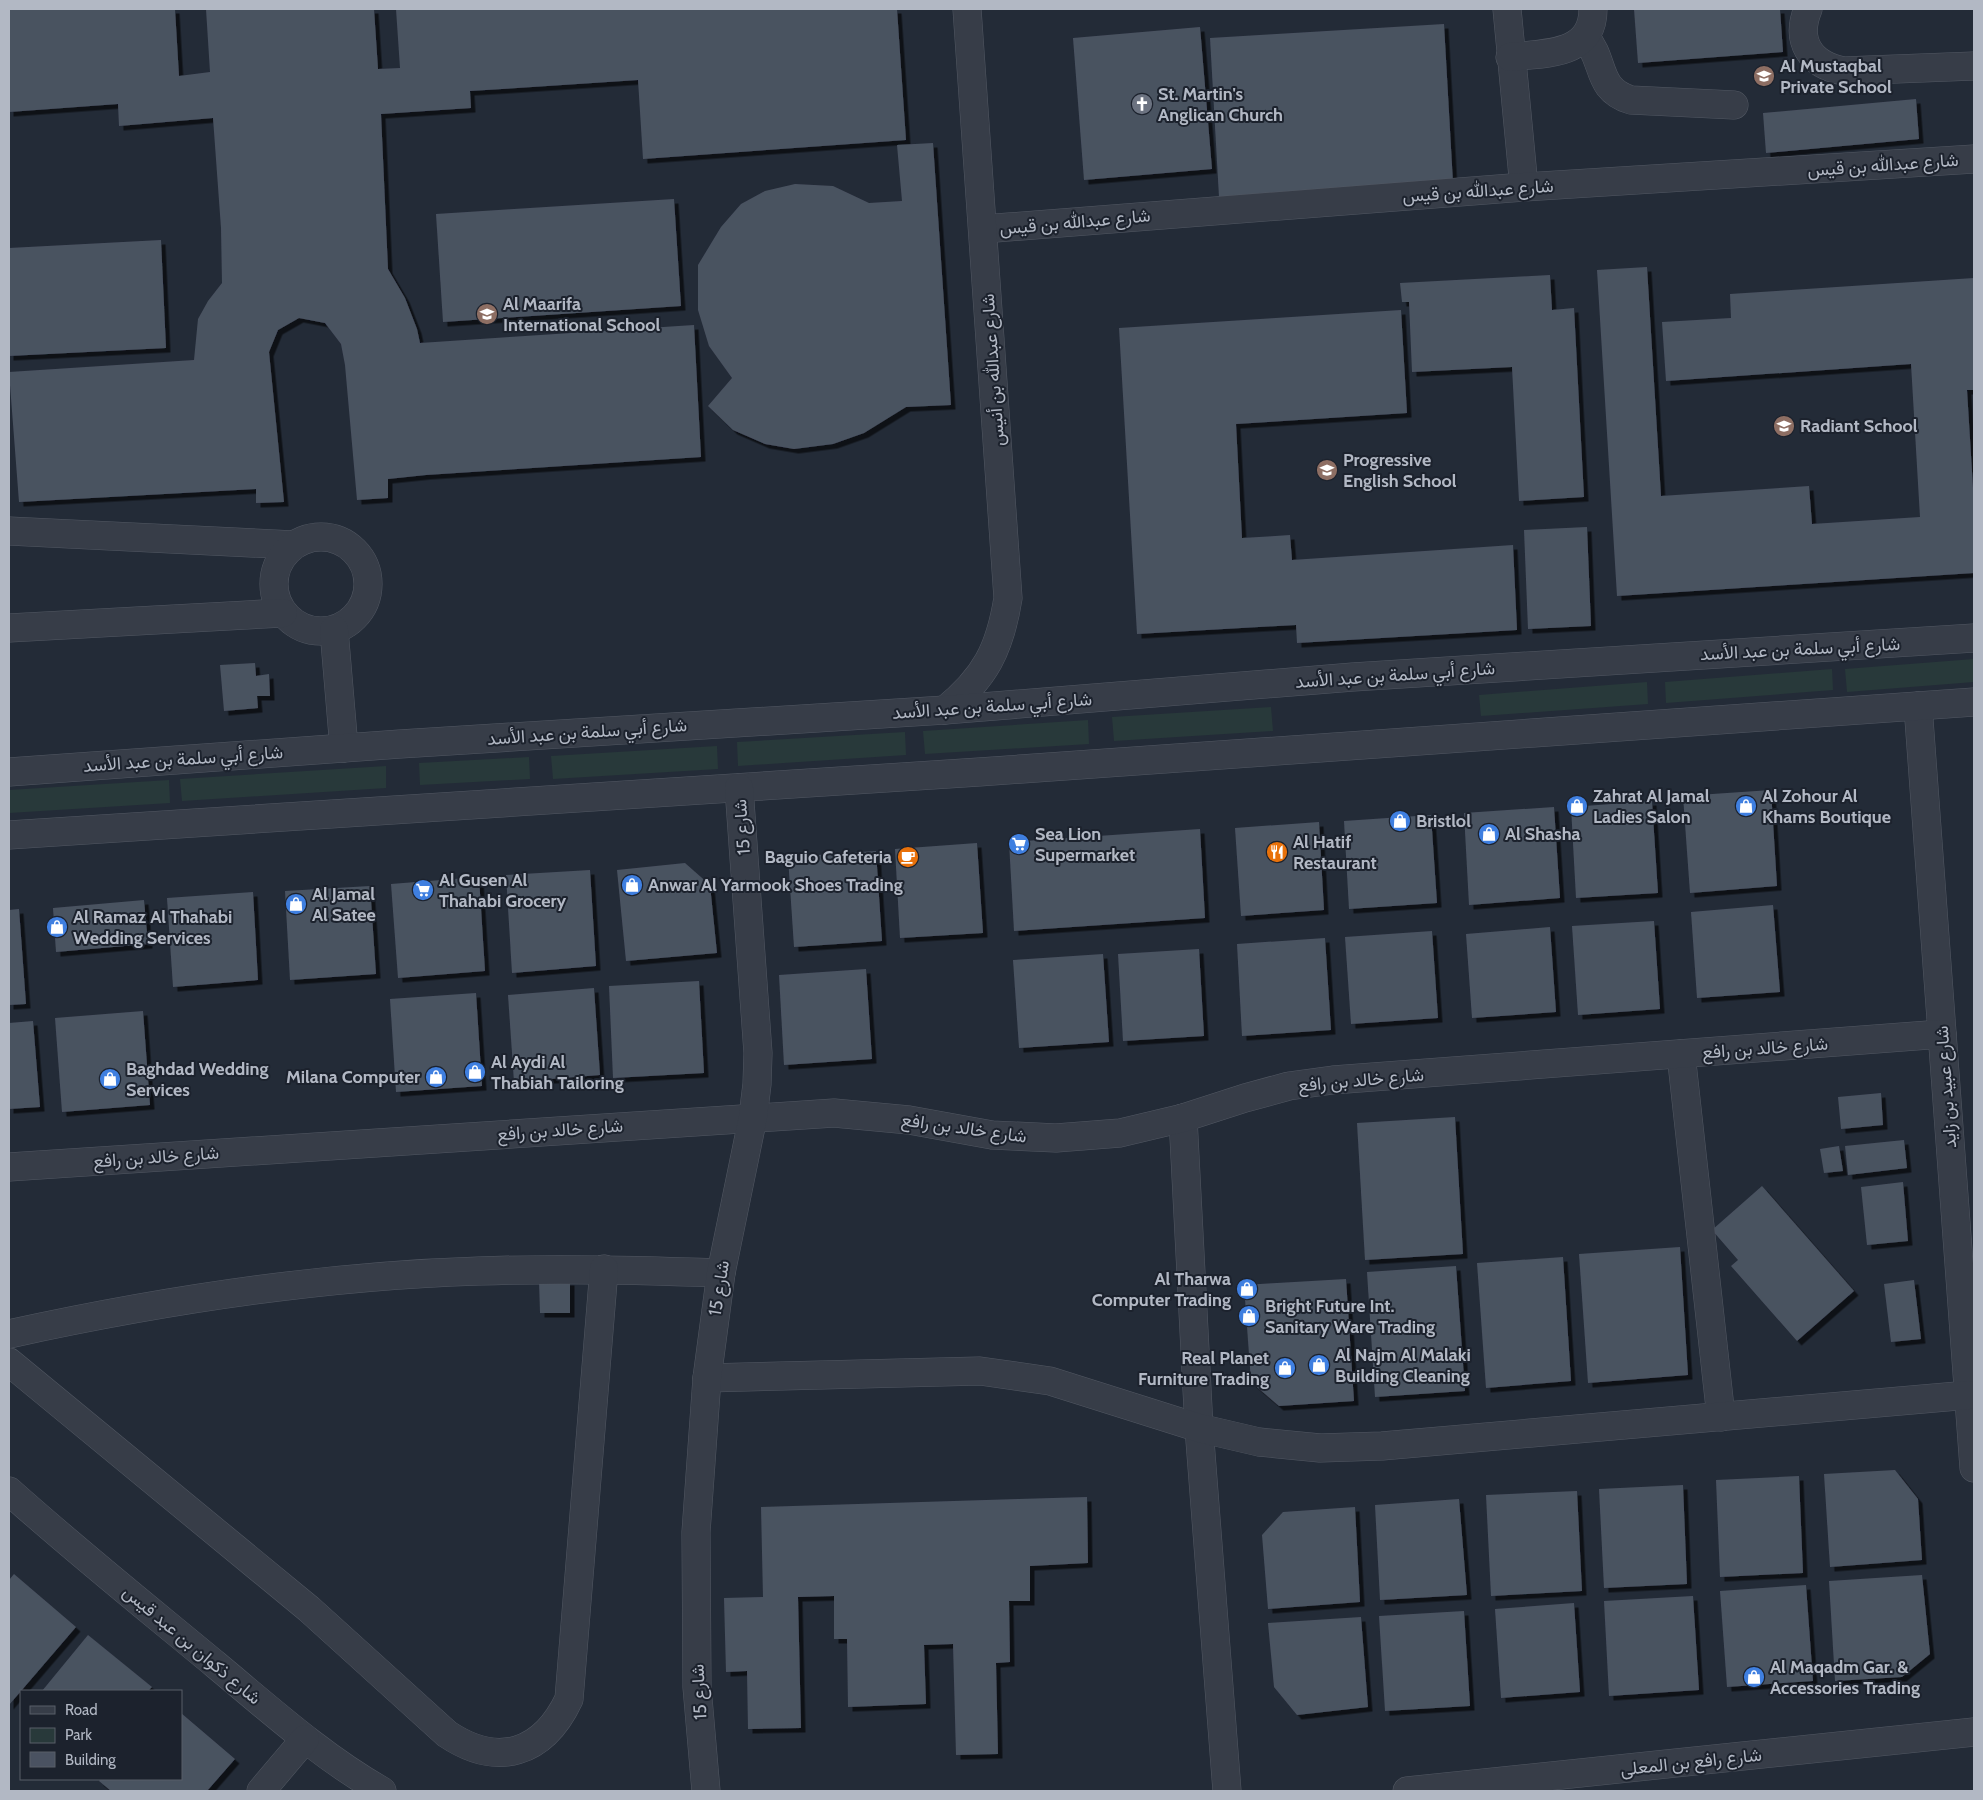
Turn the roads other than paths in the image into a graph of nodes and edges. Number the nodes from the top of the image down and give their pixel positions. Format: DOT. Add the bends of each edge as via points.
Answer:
graph roads {
  1 [pos="967,9"];
  2 [pos="1507,9"];
  3 [pos="1593,9"];
  4 [pos="1808,9"];
  5 [pos="1585,37"];
  6 [pos="1510,57"];
  7 [pos="1974,66"];
  8 [pos="1734,105"];
  9 [pos="1974,159"];
  10 [pos="1524,187"];
  11 [pos="983,229"];
  12 [pos="9,531"];
  13 [pos="294,545"];
  14 [pos="283,613"];
  15 [pos="9,628"];
  16 [pos="325,631"];
  17 [pos="1974,638"];
  18 [pos="1974,702"];
  19 [pos="1918,706"];
  20 [pos="945,710"];
  21 [pos="335,749"];
  22 [pos="9,772"];
  23 [pos="739,788"];
  24 [pos="9,835"];
  25 [pos="1942,1034"];
  26 [pos="1681,1054"];
  27 [pos="752,1117"];
  28 [pos="1183,1118"];
  29 [pos="9,1167"];
  30 [pos="604,1269"];
  31 [pos="721,1273"];
  32 [pos="9,1334"];
  33 [pos="9,1362"];
  34 [pos="707,1378"];
  35 [pos="1969,1394"];
  36 [pos="1721,1417"];
  37 [pos="1199,1428"];
  38 [pos="1974,1468"];
  39 [pos="9,1491"];
  40 [pos="1974,1732"];
  41 [pos="305,1739"];
  42 [pos="260,1791"];
  43 [pos="382,1791"];
  44 [pos="706,1791"];
  45 [pos="1227,1791"];
  46 [pos="1407,1791"];
  1 -- 11 [label="street, شارع عبدالله بن أنيس"];
  2 -- 6 [label="street"];
  3 -- 5 [label="street" via="1592,24"];
  4 -- 7 [label="street" via="1803,23 1808,50 1830,68 1844,71"];
  5 -- 6 [label="street" via="1575,46 1560,50"];
  5 -- 8 [label="street" via="1595,52 1604,80 1620,97"];
  6 -- 10 [label="street"];
  9 -- 10 [label="street, شارع عبدالله بن قيس"];
  10 -- 11 [label="street, شارع عبدالله بن قيس"];
  11 -- 20 [label="street, شارع عبدالله بن أنيس" via="1008,598 1003,627 993,654 964,695"];
  12 -- 13 [label="street"];
  13 -- 14 [label="street" via="279,563 273,584"];
  13 -- 16 [label="street" via="309,538 326,536 355,550 365,564 369,580 367,597 360,611 349,623"];
  14 -- 15 [label="street"];
  14 -- 16 [label="street" via="298,626"];
  16 -- 21 [label="street"];
  17 -- 20 [label="street, شارع أبي سلمة بن عبد الأسد" via="1371,676"];
  18 -- 19 [label="street"];
  19 -- 23 [label="street"];
  19 -- 25 [label="street, شارع عبيد بن زايد"];
  20 -- 21 [label="street, شارع أبي سلمة بن عبد الأسد"];
  21 -- 22 [label="street, شارع أبي سلمة بن عبد الأسد"];
  23 -- 24 [label="street"];
  23 -- 27 [label="street, شارع 15" via="758,1053"];
  25 -- 26 [label="street, شارع خالد بن رافع"];
  25 -- 35 [label="street, شارع عبيد بن زايد"];
  26 -- 28 [label="street, شارع خالد بن رافع" via="1334,1080 1289,1086"];
  26 -- 36 [label="street"];
  27 -- 28 [label="street, شارع خالد بن رافع" via="834,1113 909,1120 992,1135 1056,1138 1120,1133"];
  27 -- 29 [label="street, شارع خالد بن رافع"];
  27 -- 31 [label="street, شارع 15"];
  28 -- 37 [label="street"];
  30 -- 31 [label="street"];
  30 -- 32 [label="street" via="478,1270 354,1279 229,1293 104,1313"];
  30 -- 33 [label="street" via="569,1699 560,1718 546,1734 528,1746 507,1752 486,1752 465,1746 447,1734 309,1609"];
  31 -- 34 [label="street, شارع 15"];
  34 -- 37 [label="street" via="980,1371 1050,1381"];
  34 -- 44 [label="street, شارع 15" via="696,1532 697,1688"];
  35 -- 36 [label="street"];
  35 -- 38 [label="street, شارع عبيد بن زايد"];
  36 -- 37 [label="street" via="1382,1446 1320,1448 1259,1442"];
  37 -- 45 [label="street"];
  39 -- 41 [label="street, شارع ذكوان بن عبد قيس" via="54,1532"];
  40 -- 46 [label="street, شارع رافع بن المعلى"];
  41 -- 42 [label="street"];
  41 -- 43 [label="street, شارع ذكوان بن عبد قيس"];
}
